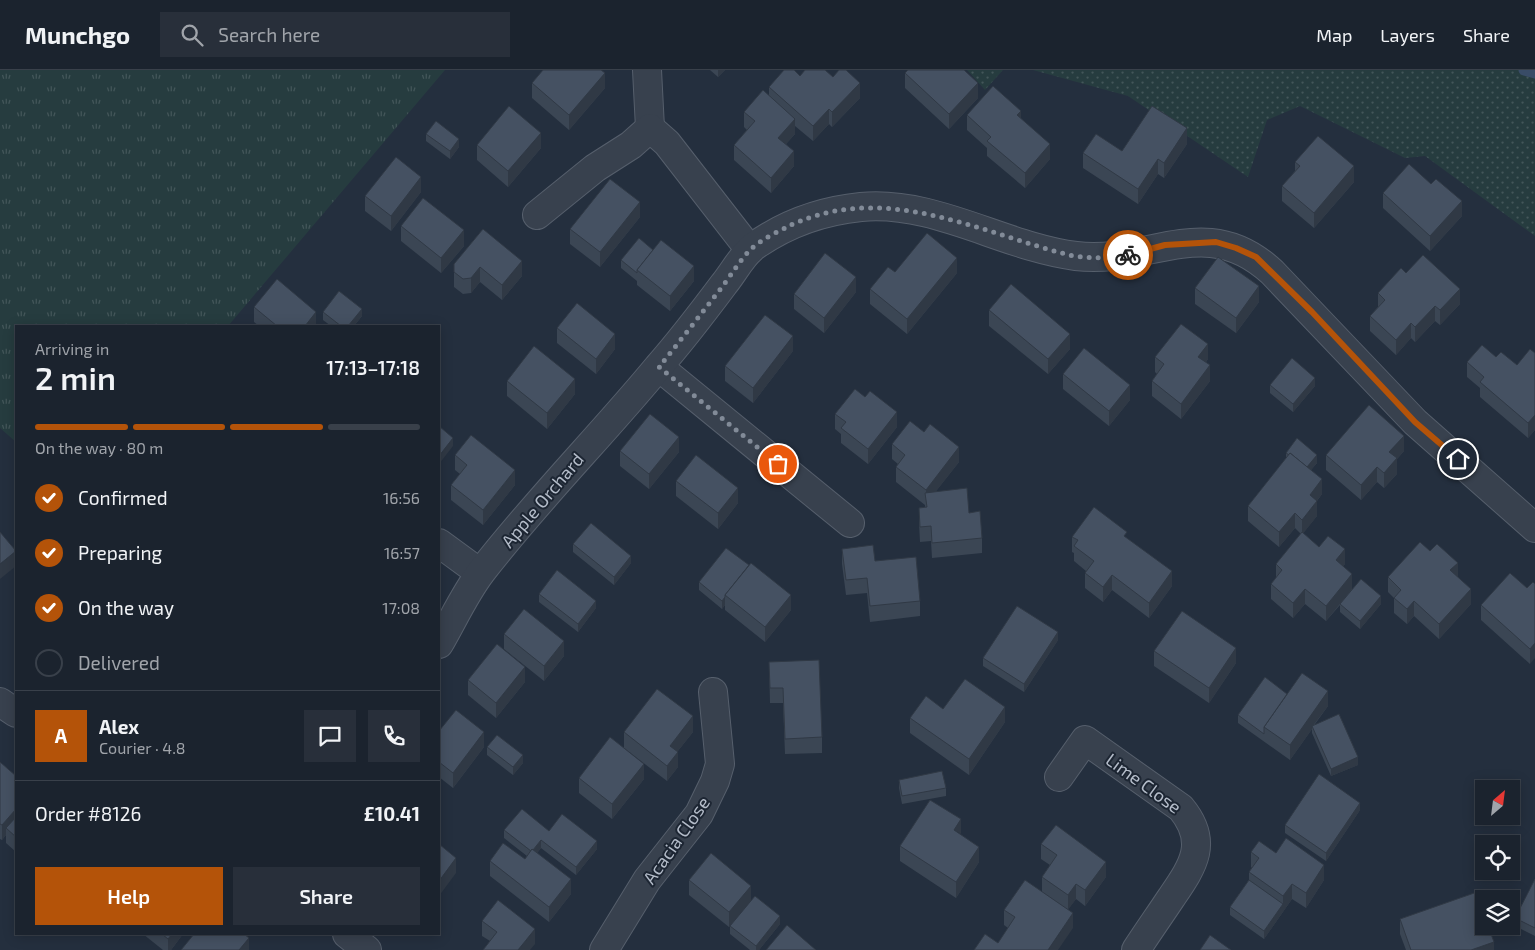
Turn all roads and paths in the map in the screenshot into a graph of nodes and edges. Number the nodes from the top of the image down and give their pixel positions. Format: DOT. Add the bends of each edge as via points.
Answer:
graph roads {
  1 [pos="647,70"];
  2 [pos="650,128"];
  3 [pos="537,215"];
  4 [pos="750,250"];
  5 [pos="659,367"];
  6 [pos="850,522"];
  7 [pos="1535,528"];
  8 [pos="440,544"];
  9 [pos="480,573"];
  10 [pos="440,642"];
  11 [pos="713,692"];
  12 [pos="0,702"];
  13 [pos="15,712"];
  14 [pos="1058,777"];
  15 [pos="348,935"];
  16 [pos="367,950"];
  17 [pos="604,950"];
  18 [pos="1136,950"];
  1 -- 2 [label="street"];
  2 -- 3 [label="street"];
  2 -- 4 [label="street" via="667,143"];
  4 -- 5 [label="street, Apple Orchard"];
  4 -- 7 [label="street, Apple Orchard" via="802,220 831,211 865,207 898,208 931,215 1073,256 1118,257 1165,245 1195,243 1216,242 1236,248 1256,257 1415,422"];
  5 -- 6 [label="street"];
  5 -- 9 [label="street, Apple Orchard"];
  8 -- 9 [label="street"];
  9 -- 10 [label="street, Apple Orchard"];
  11 -- 17 [label="street, Acacia Close" via="720,764 715,781 699,814 647,880"];
  12 -- 13 [label="street"];
  14 -- 18 [label="street, Lime Close" via="1085,740 1181,808 1189,818 1196,843 1192,868"];
  15 -- 16 [label="street"];
}
